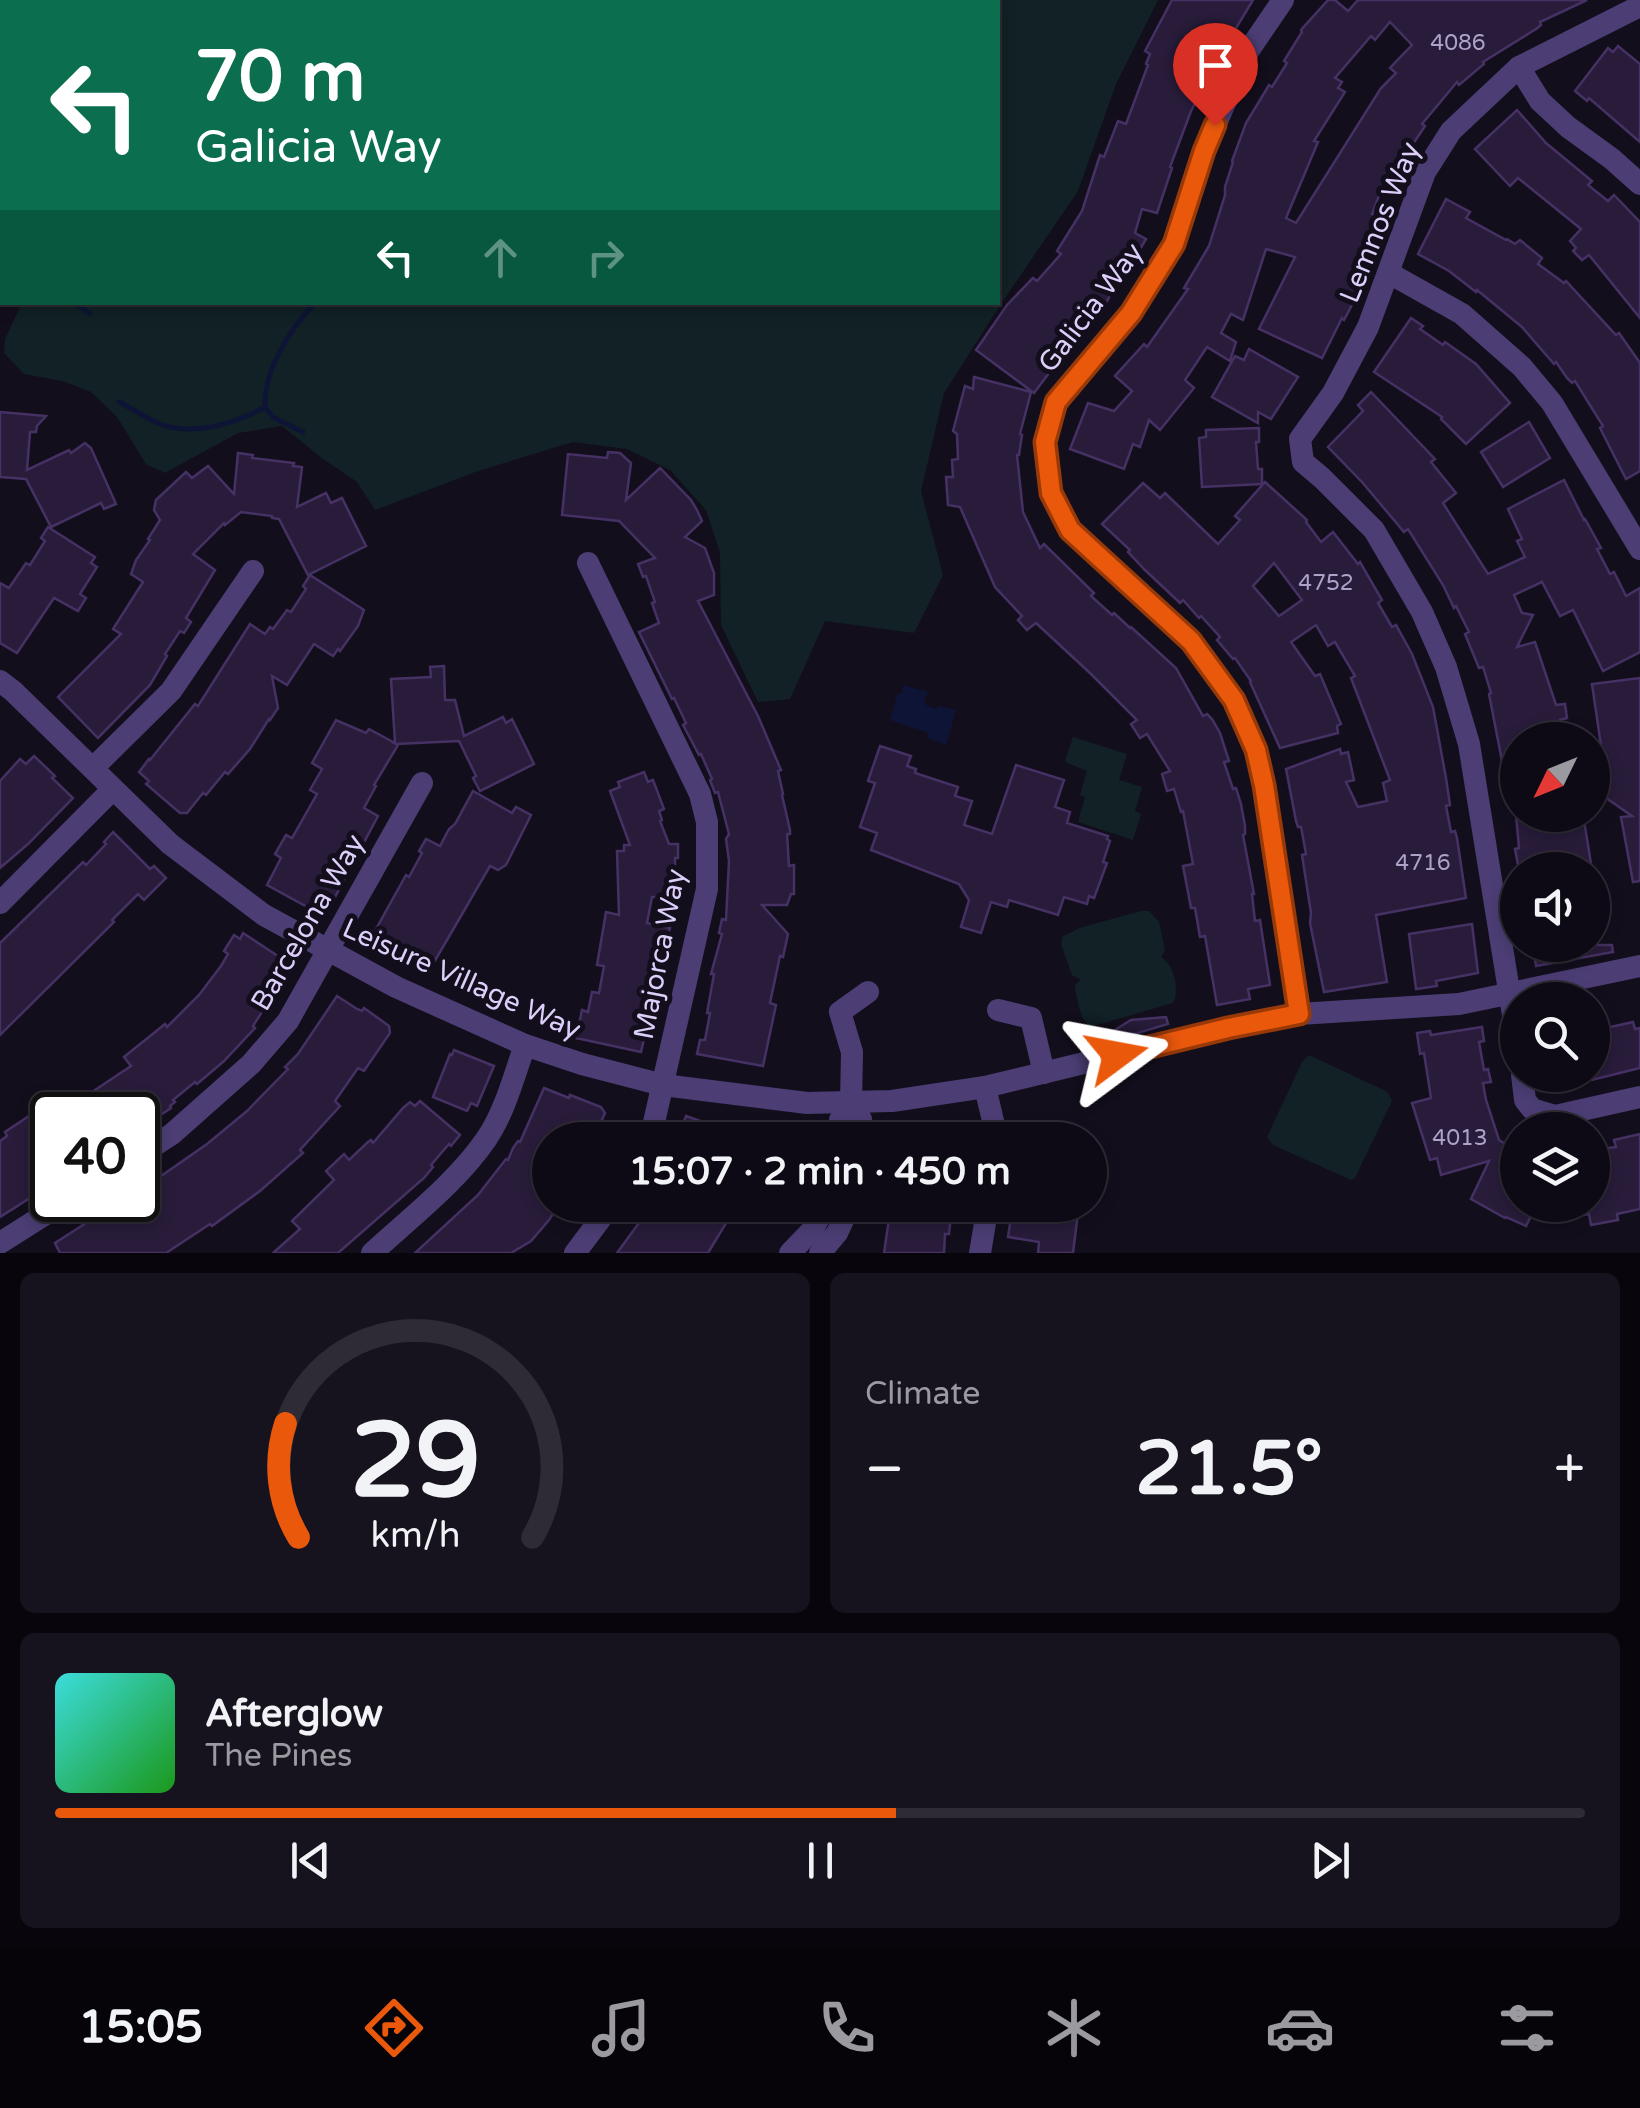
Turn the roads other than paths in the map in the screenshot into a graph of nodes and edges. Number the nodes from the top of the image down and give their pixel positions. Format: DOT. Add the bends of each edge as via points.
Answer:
graph roads {
  1 [pos="1284,0"];
  2 [pos="1640,6"];
  3 [pos="1519,67"];
  4 [pos="1640,184"];
  5 [pos="1389,274"];
  6 [pos="1640,550"];
  7 [pos="588,563"];
  8 [pos="253,570"];
  9 [pos="0,681"];
  10 [pos="94,768"];
  11 [pos="422,782"];
  12 [pos="113,789"];
  13 [pos="0,903"];
  14 [pos="327,951"];
  15 [pos="1640,966"];
  16 [pos="1508,982"];
  17 [pos="1568,982"];
  18 [pos="868,992"];
  19 [pos="1500,997"];
  20 [pos="998,1010"];
  21 [pos="1299,1014"];
  22 [pos="525,1045"];
  23 [pos="1044,1073"];
  24 [pos="663,1084"];
  25 [pos="985,1087"];
  26 [pos="1524,1092"];
  27 [pos="1640,1097"];
  28 [pos="851,1103"];
  29 [pos="654,1122"];
  30 [pos="840,1122"];
  31 [pos="861,1122"];
  32 [pos="993,1122"];
  33 [pos="160,1142"];
  34 [pos="33,1222"];
  35 [pos="598,1222"];
  36 [pos="817,1222"];
  37 [pos="842,1222"];
  38 [pos="985,1222"];
  39 [pos="0,1243"];
  40 [pos="372,1253"];
  41 [pos="575,1253"];
  42 [pos="790,1253"];
  43 [pos="820,1253"];
  44 [pos="980,1253"];
  1 -- 21 [label="street, Galicia Way" via="1238,73 1174,244 1131,313 1056,402 1045,442 1051,493 1070,530 1191,641 1234,700 1264,785"];
  2 -- 3 [label="street, Lemnos Way"];
  3 -- 4 [label="street" via="1540,102"];
  3 -- 5 [label="street, Lemnos Way" via="1451,130 1425,172"];
  5 -- 6 [label="street" via="1462,314 1522,366"];
  5 -- 16 [label="street, Lemnos Way" via="1333,393 1300,439 1303,462 1374,530 1446,667 1469,744"];
  7 -- 24 [label="street, Majorca Way" via="700,794 707,822 706,889"];
  8 -- 10 [label="street" via="170,691"];
  9 -- 10 [label="street, Leisure Village Way"];
  10 -- 12 [label="street, Leisure Village Way"];
  11 -- 14 [label="street, Barcelona Way"];
  12 -- 13 [label="street"];
  12 -- 14 [label="street, Leisure Village Way" via="232,891"];
  14 -- 22 [label="street, Leisure Village Way"];
  14 -- 33 [label="street, Barcelona Way" via="288,1021 250,1064"];
  15 -- 17 [label="street, Leisure Village Way"];
  18 -- 28 [label="street" via="840,1012 852,1052"];
  19 -- 21 [label="street, Leisure Village Way"];
  20 -- 23 [label="street" via="1031,1018"];
  21 -- 23 [label="street, Leisure Village Way"];
  22 -- 24 [label="street, Leisure Village Way"];
  22 -- 40 [label="street" via="488,1137"];
  23 -- 25 [label="street, Leisure Village Way"];
  24 -- 28 [label="street, Leisure Village Way"];
  24 -- 29 [label="street, Majorca Way"];
  25 -- 28 [label="street, Leisure Village Way"];
  25 -- 32 [label="street"];
  26 -- 27 [label="street" via="1532,1109 1554,1116"];
  28 -- 30 [label="street"];
  28 -- 31 [label="street"];
  34 -- 39 [label="street"];
  35 -- 41 [label="street"];
  36 -- 42 [label="street"];
  37 -- 43 [label="street"];
  38 -- 44 [label="street"];
}
